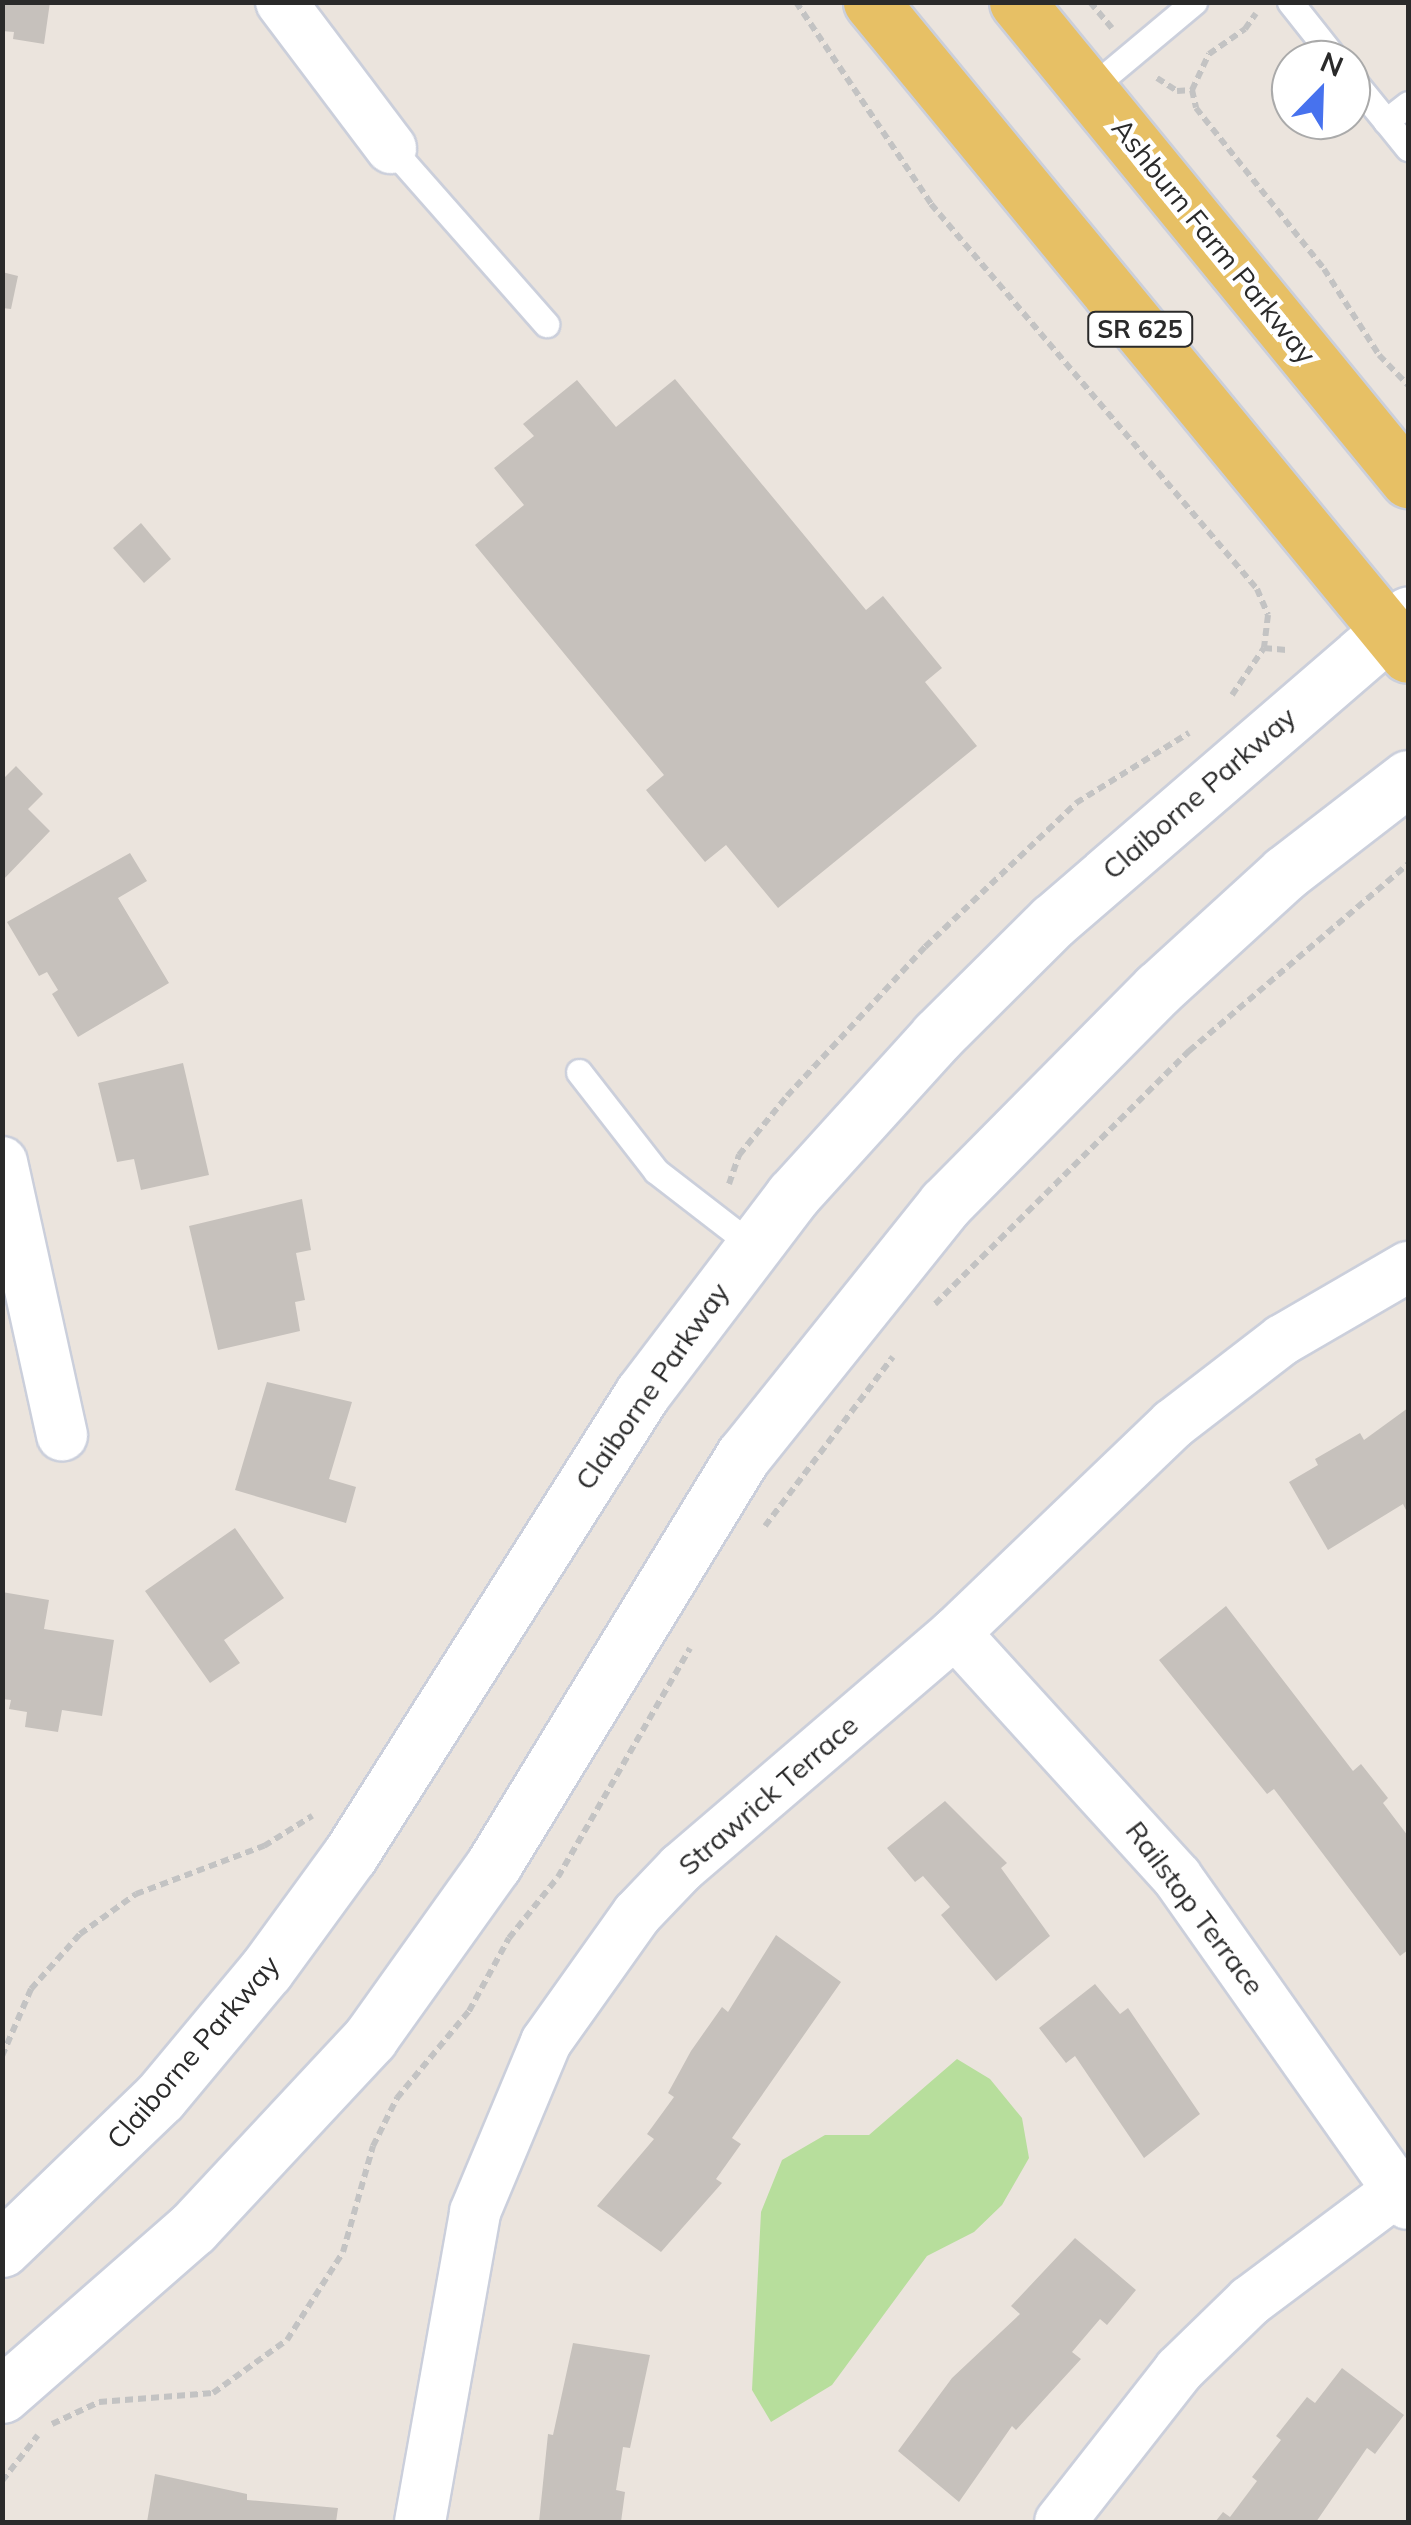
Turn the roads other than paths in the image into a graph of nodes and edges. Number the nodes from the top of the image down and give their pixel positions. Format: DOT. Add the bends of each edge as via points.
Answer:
graph roads {
  1 [pos="281,2"];
  2 [pos="872,2"];
  3 [pos="1017,2"];
  4 [pos="1194,2"];
  5 [pos="1290,2"];
  6 [pos="1320,40"];
  7 [pos="1090,89"];
  8 [pos="1371,103"];
  9 [pos="1408,104"];
  10 [pos="1386,121"];
  11 [pos="391,148"];
  12 [pos="1408,148"];
  13 [pos="546,324"];
  14 [pos="1408,480"];
  15 [pos="1402,634"];
  16 [pos="1408,778"];
  17 [pos="579,1072"];
  18 [pos="2,1162"];
  19 [pos="753,1246"];
  20 [pos="1408,1266"];
  21 [pos="62,1435"];
  22 [pos="955,1633"];
  23 [pos="1405,2192"];
  24 [pos="2,2249"];
  25 [pos="2,2395"];
  26 [pos="420,2522"];
  27 [pos="1060,2522"];
  1 -- 11 [label="street"];
  2 -- 15 [label="main road, SR 625"];
  3 -- 7 [label="main road, Ashburn Farm Parkway"];
  4 -- 7 [label="lane"];
  5 -- 6 [label="lane"];
  7 -- 14 [label="main road, Ashburn Farm Parkway"];
  8 -- 10 [label="lane"];
  9 -- 10 [label="lane"];
  10 -- 12 [label="lane"];
  11 -- 13 [label="lane"];
  15 -- 19 [label="main road, Claiborne Parkway" via="1053,921 856,1122"];
  16 -- 25 [label="main road" via="1286,873 1158,988 945,1204 744,1456 669,1568 494,1864 370,2038 193,2228"];
  17 -- 19 [label="lane" via="656,1171"];
  18 -- 21 [label="street"];
  19 -- 24 [label="main road, Claiborne Parkway" via="642,1394 360,1840 276,1956 160,2097"];
  20 -- 22 [label="street, Strawrick Terrace" via="1282,1340 1172,1424"];
  22 -- 23 [label="street, Railstop Terrace" via="1178,1877"];
  22 -- 26 [label="street, Strawrick Terrace" via="681,1868 627,1928 546,2042 475,2212"];
  23 -- 27 [label="street" via="1250,2301 1179,2370"];
}
